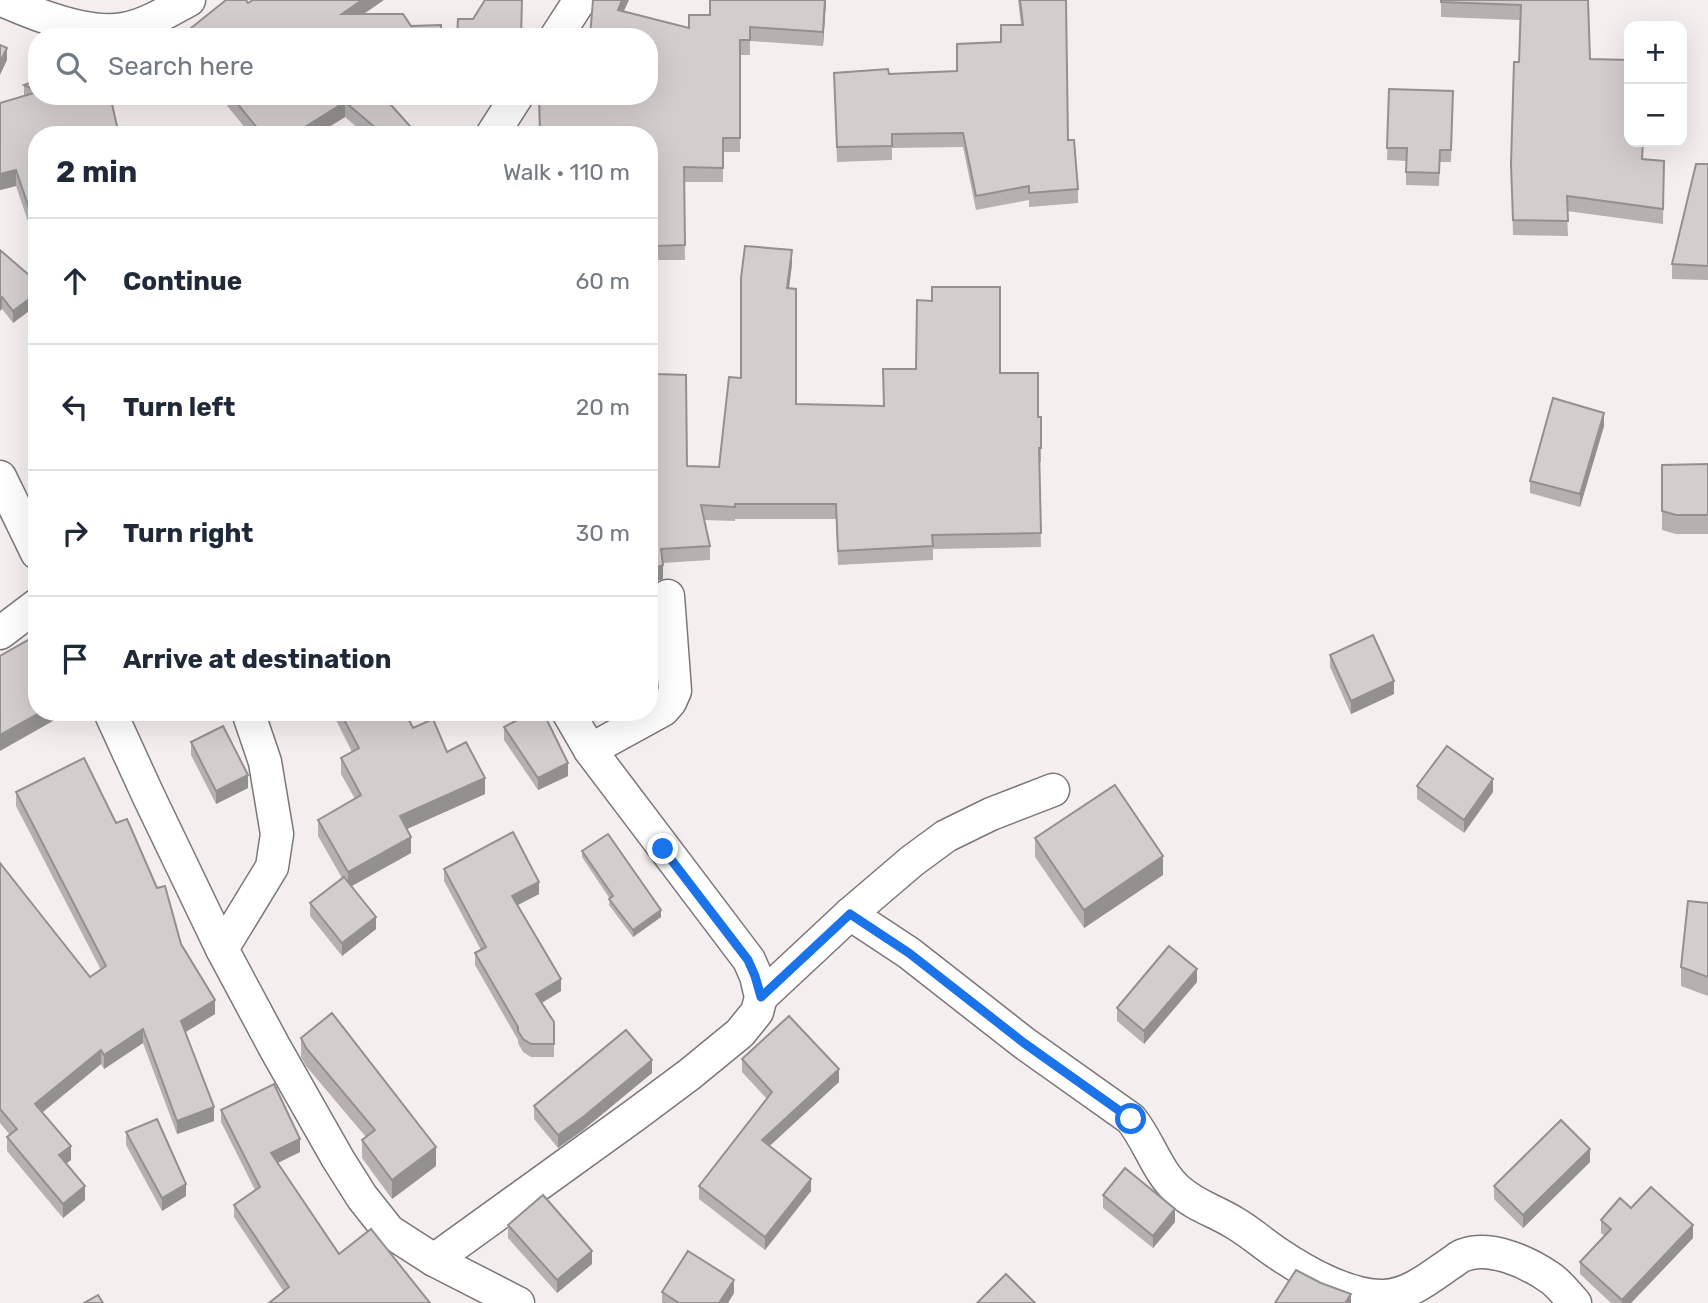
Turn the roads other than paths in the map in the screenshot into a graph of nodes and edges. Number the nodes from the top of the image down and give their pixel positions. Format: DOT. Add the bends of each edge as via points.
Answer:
graph roads {
  1 [pos="2,0"];
  2 [pos="189,0"];
  3 [pos="580,0"];
  4 [pos="141,12"];
  5 [pos="91,28"];
  6 [pos="123,28"];
  7 [pos="562,28"];
  8 [pos="511,105"];
  9 [pos="522,105"];
  10 [pos="498,126"];
  11 [pos="520,126"];
  12 [pos="0,477"];
  13 [pos="28,535"];
  14 [pos="668,596"];
  15 [pos="28,612"];
  16 [pos="0,633"];
  17 [pos="658,713"];
  18 [pos="114,721"];
  19 [pos="251,721"];
  20 [pos="573,721"];
  21 [pos="643,721"];
  22 [pos="590,750"];
  23 [pos="1053,790"];
  24 [pos="850,914"];
  25 [pos="222,949"];
  26 [pos="761,997"];
  27 [pos="434,1260"];
  28 [pos="518,1303"];
  29 [pos="1576,1303"];
  1 -- 5 [label="street" via="56,21"];
  2 -- 4 [label="street"];
  3 -- 7 [label="street"];
  4 -- 6 [label="street"];
  8 -- 10 [label="street"];
  9 -- 11 [label="street"];
  12 -- 13 [label="street"];
  14 -- 17 [label="street" via="675,691"];
  15 -- 16 [label="street"];
  18 -- 25 [label="street"];
  19 -- 25 [label="street" via="265,762 277,834 272,867"];
  20 -- 22 [label="street"];
  21 -- 22 [label="street"];
  22 -- 26 [label="street" via="748,960"];
  23 -- 24 [label="street" via="946,836"];
  24 -- 26 [label="street"];
  24 -- 29 [label="street" via="1131,1119 1177,1190 1297,1265 1360,1294 1387,1296 1416,1287 1464,1255 1484,1251 1509,1256 1550,1278"];
  25 -- 27 [label="street" via="362,1197 389,1231"];
  26 -- 27 [label="street" via="757,1012 740,1032 690,1074"];
  27 -- 28 [label="street"];
}
